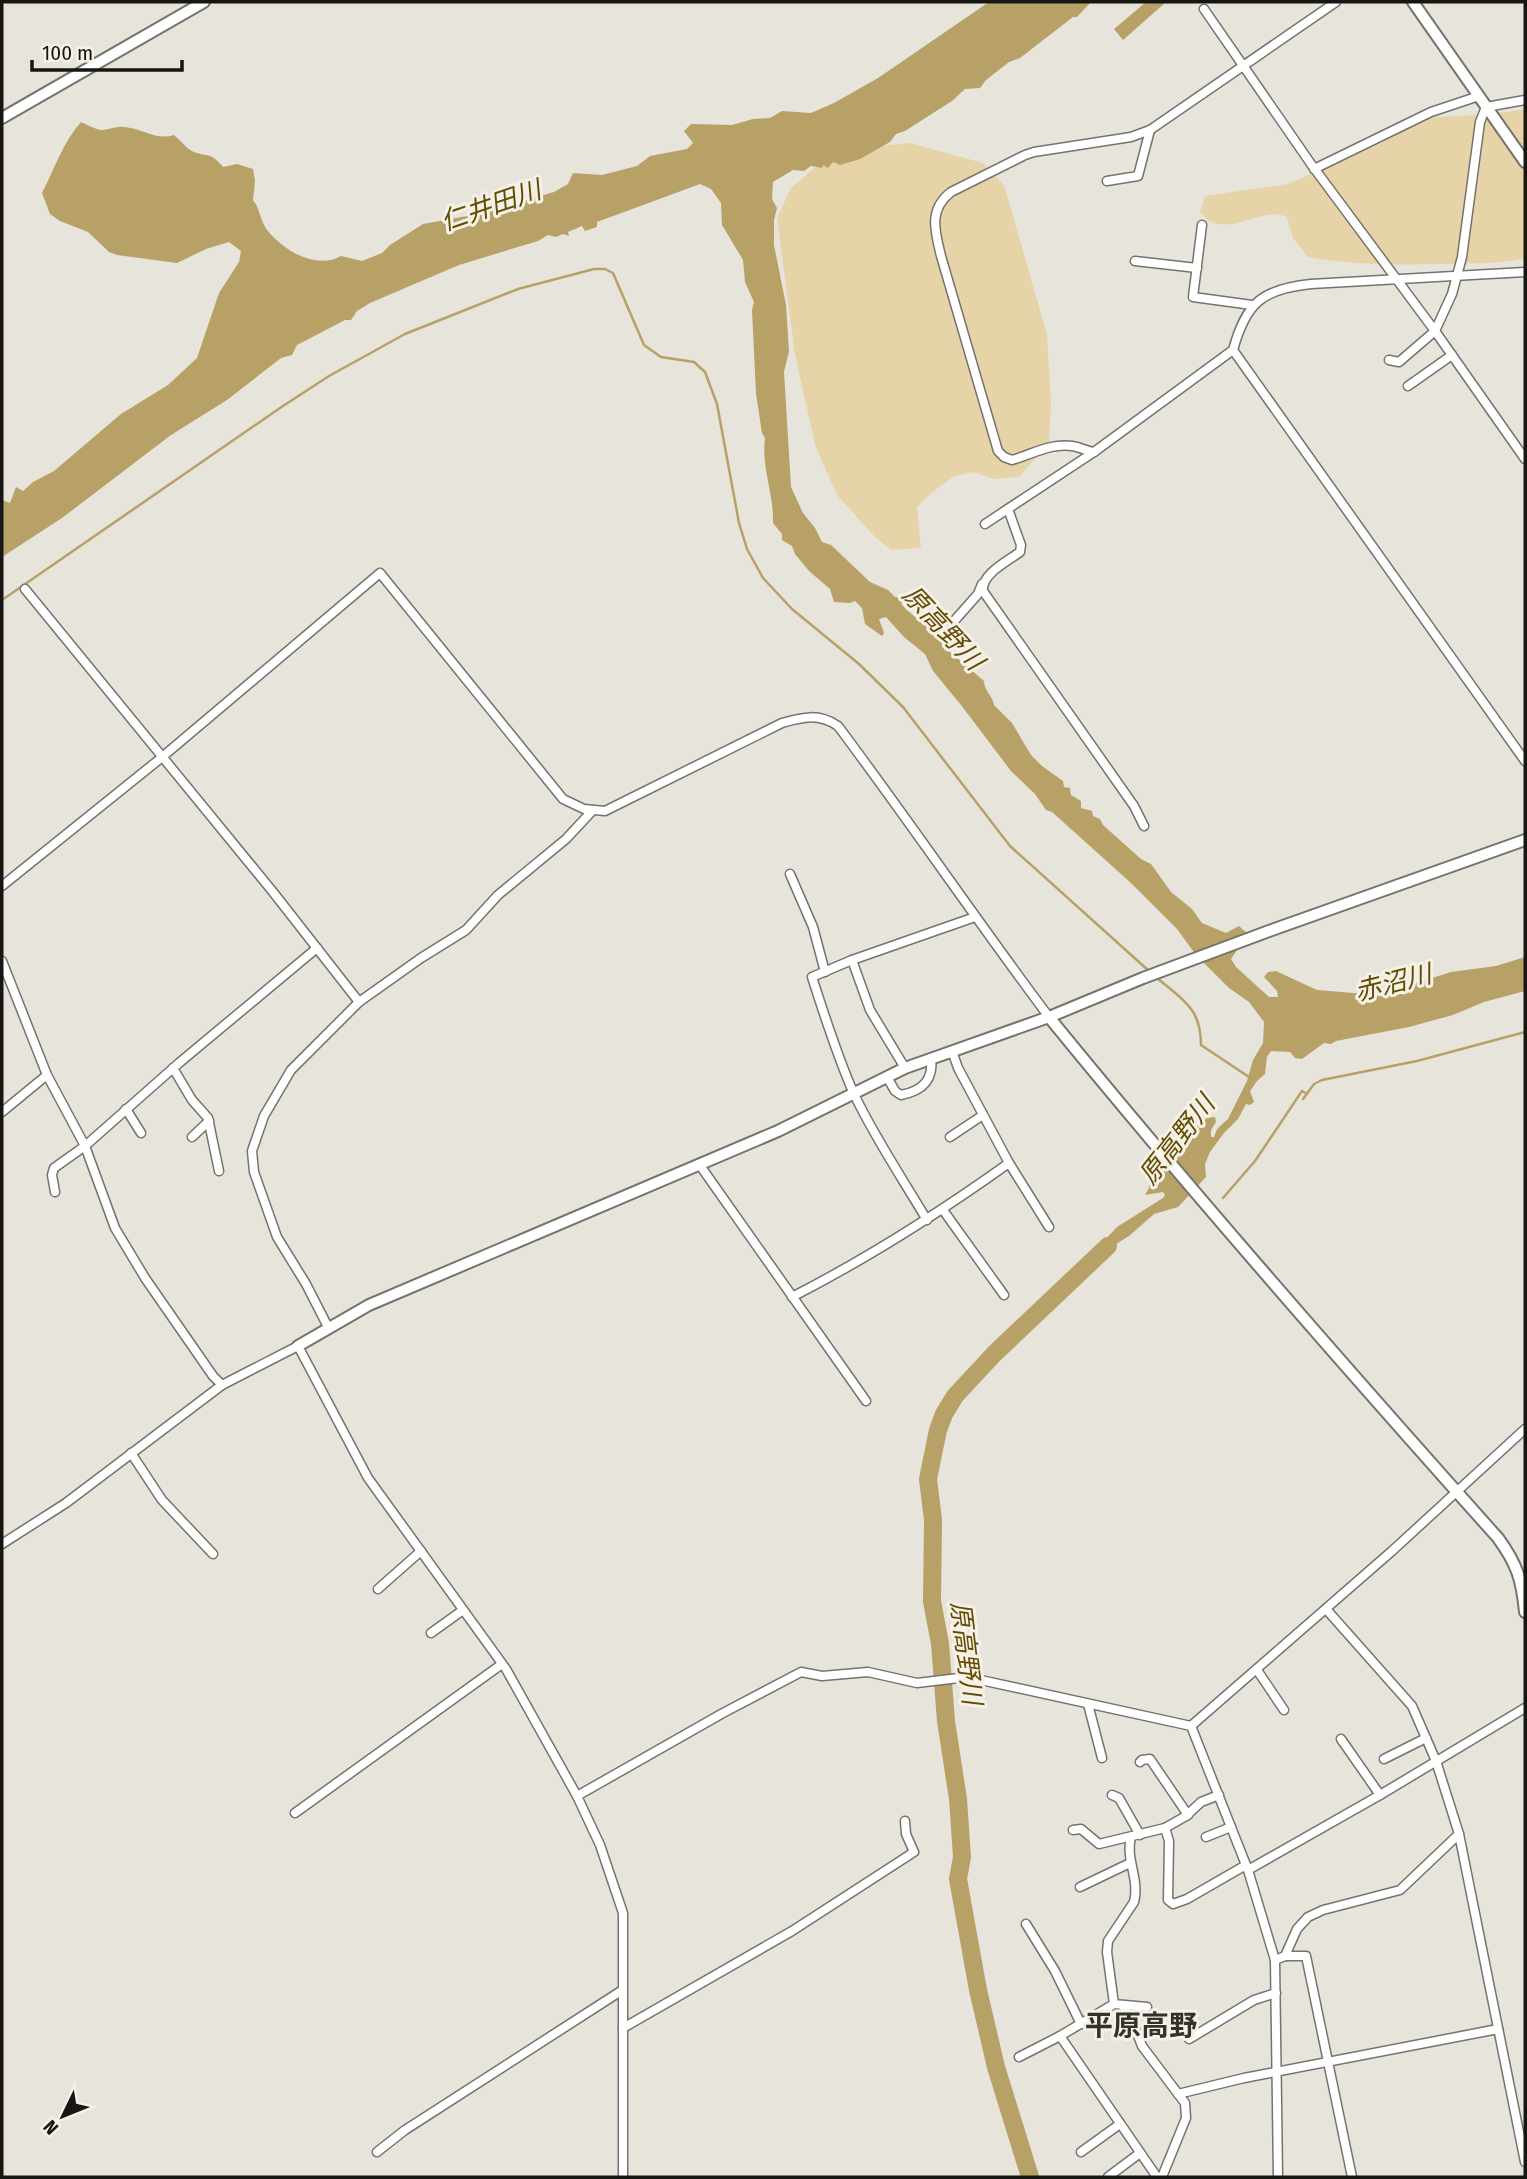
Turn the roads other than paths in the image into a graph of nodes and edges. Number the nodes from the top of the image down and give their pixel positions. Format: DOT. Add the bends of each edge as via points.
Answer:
graph roads {
  1 [pos="204,2"];
  2 [pos="1336,2"];
  3 [pos="1413,2"];
  4 [pos="1204,9"];
  5 [pos="1244,65"];
  6 [pos="1479,96"];
  7 [pos="1525,100"];
  8 [pos="1486,107"];
  9 [pos="2,118"];
  10 [pos="1150,130"];
  11 [pos="1525,162"];
  12 [pos="1314,169"];
  13 [pos="1108,181"];
  14 [pos="1202,225"];
  15 [pos="1135,261"];
  16 [pos="1197,268"];
  17 [pos="1525,272"];
  18 [pos="1457,276"];
  19 [pos="1396,279"];
  20 [pos="1252,305"];
  21 [pos="1435,331"];
  22 [pos="1233,350"];
  23 [pos="1452,355"];
  24 [pos="1389,360"];
  25 [pos="1408,386"];
  26 [pos="1094,452"];
  27 [pos="1525,459"];
  28 [pos="1008,509"];
  29 [pos="985,524"];
  30 [pos="982,584"];
  31 [pos="25,589"];
  32 [pos="955,620"];
  33 [pos="161,758"];
  34 [pos="1525,761"];
  35 [pos="593,810"];
  36 [pos="1144,826"];
  37 [pos="1525,840"];
  38 [pos="790,874"];
  39 [pos="2,886"];
  40 [pos="975,917"];
  41 [pos="317,947"];
  42 [pos="852,960"];
  43 [pos="2,961"];
  44 [pos="825,972"];
  45 [pos="359,1002"];
  46 [pos="1049,1017"];
  47 [pos="952,1051"];
  48 [pos="931,1058"];
  49 [pos="173,1068"];
  50 [pos="905,1068"];
  51 [pos="47,1074"];
  52 [pos="887,1077"];
  53 [pos="854,1093"];
  54 [pos="126,1109"];
  55 [pos="2,1112"];
  56 [pos="983,1115"];
  57 [pos="209,1121"];
  58 [pos="141,1133"];
  59 [pos="192,1137"];
  60 [pos="950,1137"];
  61 [pos="85,1146"];
  62 [pos="1009,1163"];
  63 [pos="699,1164"];
  64 [pos="219,1171"];
  65 [pos="55,1192"];
  66 [pos="943,1210"];
  67 [pos="927,1220"];
  68 [pos="1049,1227"];
  69 [pos="1004,1295"];
  70 [pos="792,1297"];
  71 [pos="328,1328"];
  72 [pos="298,1346"];
  73 [pos="222,1385"];
  74 [pos="866,1402"];
  75 [pos="1525,1429"];
  76 [pos="131,1453"];
  77 [pos="1456,1491"];
  78 [pos="2,1544"];
  79 [pos="421,1551"];
  80 [pos="213,1554"];
  81 [pos="378,1589"];
  82 [pos="1326,1609"];
  83 [pos="463,1610"];
  84 [pos="1525,1612"];
  85 [pos="431,1633"];
  86 [pos="502,1664"];
  87 [pos="1257,1670"];
  88 [pos="1088,1704"];
  89 [pos="1525,1708"];
  90 [pos="1284,1710"];
  91 [pos="1191,1727"];
  92 [pos="1426,1738"];
  93 [pos="1341,1739"];
  94 [pos="1102,1758"];
  95 [pos="1384,1759"];
  96 [pos="1436,1761"];
  97 [pos="1140,1762"];
  98 [pos="1112,1795"];
  99 [pos="1219,1795"];
  100 [pos="1380,1795"];
  101 [pos="577,1796"];
  102 [pos="295,1813"];
  103 [pos="1188,1815"];
  104 [pos="905,1821"];
  105 [pos="1231,1827"];
  106 [pos="1165,1828"];
  107 [pos="1073,1830"];
  108 [pos="1459,1834"];
  109 [pos="1136,1836"];
  110 [pos="1206,1837"];
  111 [pos="1130,1863"];
  112 [pos="1247,1867"];
  113 [pos="1080,1887"];
  114 [pos="1026,1924"];
  115 [pos="1285,1956"];
  116 [pos="1275,1960"];
  117 [pos="621,1991"];
  118 [pos="1276,1993"];
  119 [pos="1114,2004"];
  120 [pos="1123,2006"];
  121 [pos="1147,2007"];
  122 [pos="1081,2024"];
  123 [pos="623,2028"];
  124 [pos="1498,2029"];
  125 [pos="1060,2036"];
  126 [pos="1189,2039"];
  127 [pos="1019,2057"];
  128 [pos="1328,2063"];
  129 [pos="1277,2074"];
  130 [pos="1178,2094"];
  131 [pos="1120,2124"];
  132 [pos="377,2152"];
  133 [pos="1081,2152"];
  134 [pos="1140,2153"];
  135 [pos="1525,2162"];
  136 [pos="623,2177"];
  137 [pos="1108,2177"];
  138 [pos="1160,2177"];
  139 [pos="1278,2177"];
  140 [pos="1352,2177"];
  1 -- 9 [label="street"];
  2 -- 5 [label="street"];
  3 -- 6 [label="street"];
  4 -- 5 [label="street"];
  5 -- 10 [label="street"];
  5 -- 12 [label="street"];
  6 -- 8 [label="street"];
  6 -- 12 [label="street" via="1431,112"];
  7 -- 8 [label="street"];
  8 -- 11 [label="street"];
  8 -- 18 [label="street"];
  10 -- 13 [label="street" via="1138,176"];
  10 -- 26 [label="street" via="1025,155 951,192 943,199 933,224 998,451 1012,460 1058,446"];
  12 -- 19 [label="street"];
  14 -- 16 [label="street"];
  15 -- 16 [label="street"];
  16 -- 20 [label="street" via="1193,297"];
  17 -- 18 [label="street"];
  18 -- 19 [label="street"];
  18 -- 21 [label="street"];
  19 -- 20 [label="street" via="1298,286"];
  19 -- 21 [label="street"];
  20 -- 22 [label="street"];
  21 -- 23 [label="street"];
  21 -- 24 [label="street" via="1399,362"];
  22 -- 26 [label="street"];
  22 -- 34 [label="street"];
  23 -- 25 [label="street"];
  23 -- 27 [label="street"];
  26 -- 28 [label="street"];
  28 -- 29 [label="street"];
  28 -- 30 [label="street" via="1020,552"];
  30 -- 32 [label="street"];
  30 -- 36 [label="street"];
  31 -- 33 [label="street"];
  33 -- 35 [label="street" via="380,573 563,799"];
  33 -- 39 [label="street"];
  33 -- 41 [label="street"];
  35 -- 40 [label="street" via="605,811 782,723 813,716 827,718 879,780"];
  35 -- 45 [label="street" via="566,839 498,895 467,930"];
  37 -- 46 [label="street" via="1269,931"];
  38 -- 44 [label="street" via="813,927"];
  40 -- 42 [label="street"];
  40 -- 46 [label="street"];
  41 -- 45 [label="street"];
  41 -- 49 [label="street"];
  42 -- 44 [label="street"];
  42 -- 50 [label="street" via="870,1010"];
  43 -- 51 [label="street"];
  44 -- 53 [label="street" via="812,977"];
  45 -- 71 [label="street" via="291,1070 264,1116 251,1151 277,1237"];
  46 -- 47 [label="street"];
  46 -- 77 [label="street" via="1155,1148"];
  47 -- 48 [label="street"];
  47 -- 56 [label="street"];
  48 -- 50 [label="street"];
  48 -- 52 [label="street" via="928,1080 913,1092 898,1094"];
  49 -- 54 [label="street"];
  49 -- 57 [label="street"];
  50 -- 52 [label="street"];
  51 -- 55 [label="street"];
  51 -- 61 [label="street"];
  52 -- 53 [label="street"];
  53 -- 63 [label="street"];
  53 -- 67 [label="street"];
  54 -- 58 [label="street"];
  54 -- 61 [label="street"];
  56 -- 60 [label="street"];
  56 -- 62 [label="street"];
  57 -- 59 [label="street"];
  57 -- 64 [label="street"];
  61 -- 65 [label="street" via="52,1171"];
  61 -- 73 [label="street" via="115,1228"];
  62 -- 66 [label="street"];
  62 -- 68 [label="street"];
  63 -- 70 [label="street"];
  63 -- 71 [label="street" via="369,1305"];
  66 -- 67 [label="street"];
  66 -- 69 [label="street"];
  67 -- 70 [label="street"];
  70 -- 74 [label="street"];
  71 -- 72 [label="street"];
  72 -- 73 [label="street"];
  72 -- 79 [label="street" via="368,1478"];
  73 -- 76 [label="street"];
  75 -- 77 [label="street"];
  76 -- 78 [label="street"];
  76 -- 80 [label="street" via="162,1500"];
  77 -- 82 [label="street"];
  77 -- 84 [label="street" via="1511,1555 1523,1585"];
  79 -- 81 [label="street"];
  79 -- 83 [label="street"];
  82 -- 87 [label="street"];
  82 -- 92 [label="street" via="1412,1706"];
  83 -- 85 [label="street"];
  83 -- 86 [label="street"];
  86 -- 101 [label="street"];
  86 -- 102 [label="street"];
  87 -- 90 [label="street"];
  87 -- 91 [label="street"];
  88 -- 91 [label="street"];
  88 -- 94 [label="street"];
  88 -- 101 [label="street" via="967,1677 917,1684 868,1672 822,1676 801,1672"];
  89 -- 96 [label="street"];
  91 -- 99 [label="street"];
  92 -- 95 [label="street"];
  92 -- 96 [label="street"];
  93 -- 100 [label="street"];
  96 -- 100 [label="street"];
  96 -- 108 [label="street"];
  97 -- 103 [label="street" via="1150,1759"];
  98 -- 109 [label="street" via="1119,1798"];
  99 -- 103 [label="street" via="1201,1802"];
  99 -- 105 [label="street"];
  100 -- 112 [label="street"];
  101 -- 117 [label="street" via="623,1913"];
  103 -- 106 [label="street"];
  104 -- 123 [label="street" via="914,1852 792,1931"];
  105 -- 110 [label="street"];
  105 -- 112 [label="street"];
  106 -- 109 [label="street"];
  106 -- 112 [label="street" via="1168,1900 1173,1904"];
  107 -- 109 [label="street" via="1081,1829 1098,1844"];
  108 -- 115 [label="street" via="1401,1890 1308,1917"];
  108 -- 124 [label="street"];
  109 -- 111 [label="street" via="1128,1849"];
  111 -- 113 [label="street"];
  111 -- 119 [label="street" via="1136,1884 1134,1902 1108,1941"];
  112 -- 116 [label="street"];
  114 -- 122 [label="street"];
  115 -- 116 [label="street"];
  115 -- 128 [label="street" via="1306,1956"];
  116 -- 118 [label="street"];
  117 -- 123 [label="street"];
  117 -- 132 [label="street"];
  118 -- 126 [label="street" via="1254,2000"];
  118 -- 129 [label="street"];
  119 -- 120 [label="street"];
  119 -- 122 [label="street"];
  120 -- 121 [label="street"];
  120 -- 130 [label="street" via="1142,2046"];
  122 -- 125 [label="street"];
  123 -- 136 [label="street"];
  124 -- 128 [label="street"];
  124 -- 135 [label="street"];
  125 -- 127 [label="street"];
  125 -- 131 [label="street"];
  128 -- 129 [label="street"];
  128 -- 140 [label="street"];
  129 -- 130 [label="street"];
  129 -- 139 [label="street"];
  130 -- 138 [label="street" via="1186,2118"];
  131 -- 133 [label="street"];
  131 -- 134 [label="street"];
  134 -- 137 [label="street"];
  134 -- 138 [label="street"];
}
